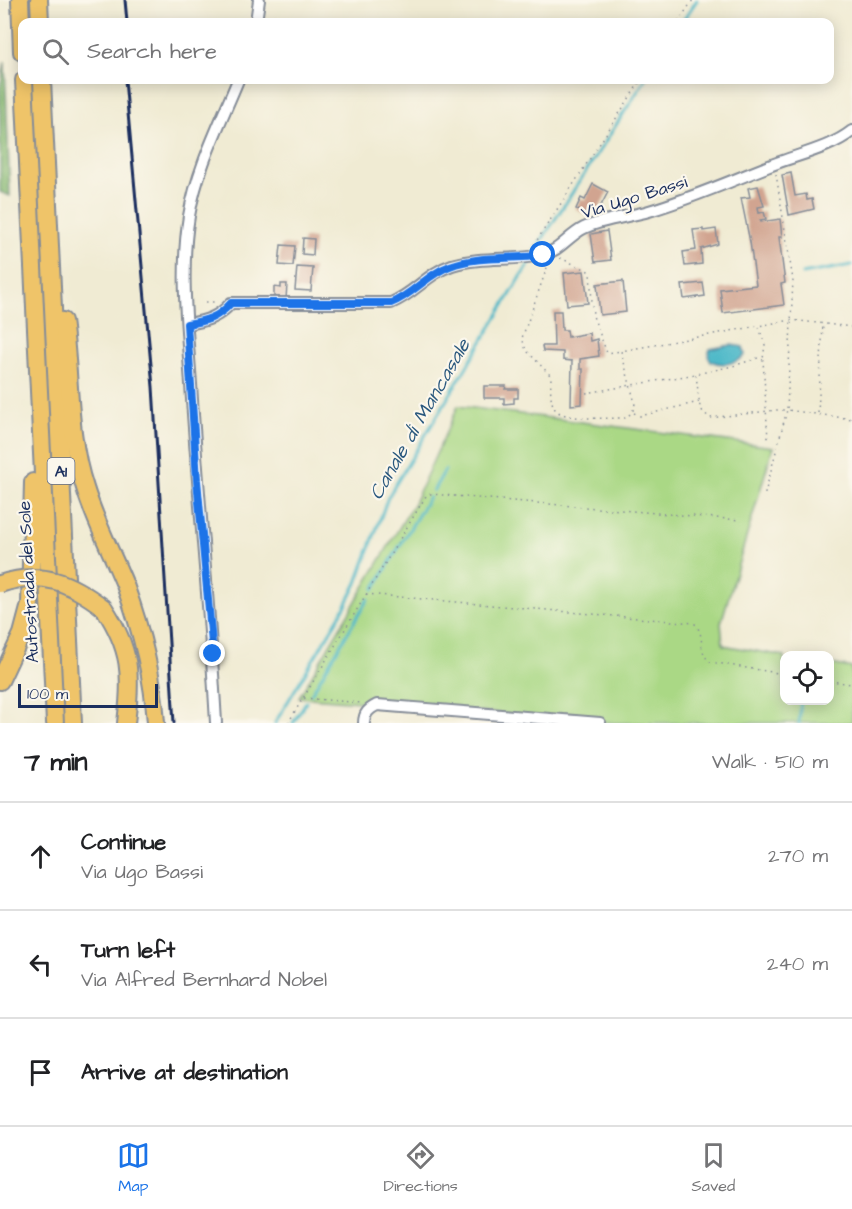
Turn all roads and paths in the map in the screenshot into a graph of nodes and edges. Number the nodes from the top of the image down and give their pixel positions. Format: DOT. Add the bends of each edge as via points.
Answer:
graph roads {
  1 [pos="20,0"];
  2 [pos="39,0"];
  3 [pos="259,0"];
  4 [pos="693,0"];
  5 [pos="21,18"];
  6 [pos="40,18"];
  7 [pos="257,18"];
  8 [pos="681,18"];
  9 [pos="24,84"];
  10 [pos="42,84"];
  11 [pos="236,84"];
  12 [pos="637,84"];
  13 [pos="852,131"];
  14 [pos="775,164"];
  15 [pos="49,219"];
  16 [pos="548,253"];
  17 [pos="526,257"];
  18 [pos="792,320"];
  19 [pos="187,324"];
  20 [pos="823,324"];
  21 [pos="759,326"];
  22 [pos="852,327"];
  23 [pos="621,351"];
  24 [pos="36,352"];
  25 [pos="763,360"];
  26 [pos="696,374"];
  27 [pos="630,385"];
  28 [pos="586,393"];
  29 [pos="700,402"];
  30 [pos="787,410"];
  31 [pos="633,412"];
  32 [pos="766,412"];
  33 [pos="818,414"];
  34 [pos="852,419"];
  35 [pos="768,439"];
  36 [pos="764,497"];
  37 [pos="740,520"];
  38 [pos="0,584"];
  39 [pos="368,594"];
  40 [pos="780,673"];
  41 [pos="0,681"];
  42 [pos="834,682"];
  43 [pos="852,684"];
  44 [pos="304,698"];
  45 [pos="377,705"];
  46 [pos="564,721"];
  47 [pos="55,723"];
  48 [pos="73,723"];
  49 [pos="126,723"];
  50 [pos="156,723"];
  51 [pos="216,723"];
  52 [pos="288,723"];
  53 [pos="364,723"];
  54 [pos="600,723"];
  1 -- 5 [label="highway"];
  2 -- 6 [label="highway"];
  3 -- 7 [label="street"];
  4 -- 8 [label="path"];
  9 -- 24 [label="highway, Autostrada del Sole / A1"];
  10 -- 15 [label="highway, Autostrada del Sole / A1"];
  11 -- 19 [label="street" via="193,196 185,250"];
  12 -- 17 [label="path"];
  13 -- 14 [label="street, Via Ugo Bassi"];
  14 -- 16 [label="street, Via Ugo Bassi" via="683,200 585,228"];
  14 -- 18 [label="path" via="793,280"];
  15 -- 48 [label="highway, Autostrada del Sole / A1"];
  15 -- 50 [label="highway" via="77,458 138,626"];
  16 -- 17 [label="street, Via Ugo Bassi"];
  16 -- 23 [label="path" via="590,273 592,316 607,353"];
  16 -- 31 [label="path" via="548,268 522,338 525,350 551,376 555,408 574,417 625,418"];
  17 -- 19 [label="street, Via Ugo Bassi" via="451,265 391,303 231,303 213,318"];
  18 -- 20 [label="path"];
  18 -- 21 [label="path"];
  18 -- 30 [label="path"];
  19 -- 51 [label="street"];
  20 -- 22 [label="path"];
  20 -- 33 [label="path"];
  21 -- 23 [label="path"];
  21 -- 25 [label="path" via="765,345"];
  23 -- 27 [label="path"];
  24 -- 41 [label="highway" via="30,604 22,634"];
  24 -- 47 [label="highway, Autostrada del Sole / A1"];
  25 -- 26 [label="path"];
  25 -- 32 [label="path"];
  26 -- 27 [label="path"];
  26 -- 29 [label="path"];
  27 -- 28 [label="path"];
  27 -- 31 [label="path"];
  29 -- 31 [label="path" via="640,416"];
  29 -- 32 [label="path" via="703,412 710,417"];
  30 -- 32 [label="path"];
  30 -- 33 [label="path"];
  30 -- 36 [label="path"];
  32 -- 35 [label="path"];
  33 -- 34 [label="path"];
  37 -- 39 [label="path" via="430,494"];
  38 -- 49 [label="highway, bridge" via="26,578 57,581 81,591 104,608 121,637 128,660 131,690"];
  39 -- 40 [label="path" via="694,623 702,636 701,649 710,662"];
  39 -- 44 [label="path"];
  42 -- 43 [label="path"];
  44 -- 45 [label="path"];
  44 -- 52 [label="path"];
  45 -- 46 [label="street"];
  45 -- 53 [label="street" via="369,709"];
  46 -- 54 [label="street"];
}
